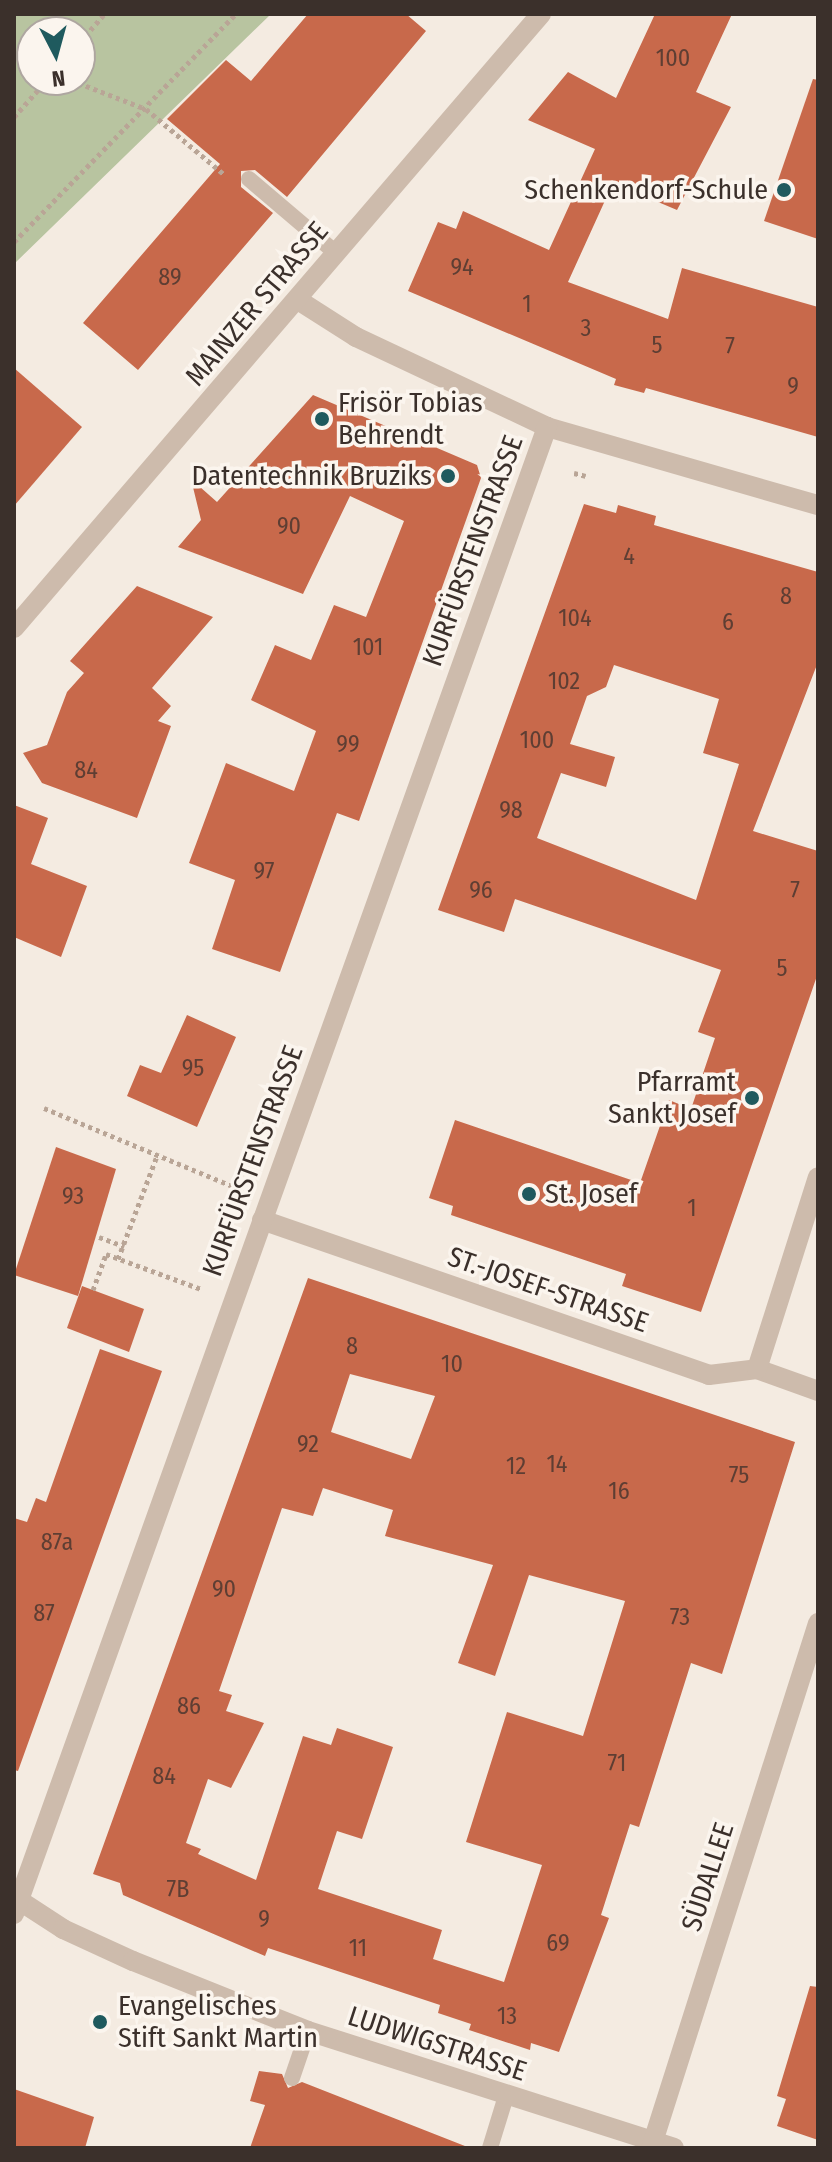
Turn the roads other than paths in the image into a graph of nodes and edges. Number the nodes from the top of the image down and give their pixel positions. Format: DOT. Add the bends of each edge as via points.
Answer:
graph roads {
  1 [pos="541,14"];
  2 [pos="249,179"];
  3 [pos="336,253"];
  4 [pos="298,300"];
  5 [pos="547,427"];
  6 [pos="818,505"];
  7 [pos="14,628"];
  8 [pos="818,1177"];
  9 [pos="262,1220"];
  10 [pos="757,1369"];
  11 [pos="818,1391"];
  12 [pos="818,1623"];
  13 [pos="16,1904"];
  14 [pos="308,2031"];
  15 [pos="292,2078"];
  16 [pos="506,2096"];
  17 [pos="653,2145"];
  18 [pos="490,2148"];
  19 [pos="674,2148"];
  1 -- 3 [label="street, MAINZER STRASSE"];
  2 -- 3 [label="lane"];
  3 -- 4 [label="street, MAINZER STRASSE"];
  4 -- 5 [label="street" via="356,337"];
  4 -- 7 [label="street, MAINZER STRASSE"];
  5 -- 6 [label="street"];
  5 -- 9 [label="street, KURFÜRSTENSTRASSE"];
  8 -- 10 [label="street"];
  9 -- 10 [label="street, ST.-JOSEF-STRASSE" via="709,1375"];
  9 -- 13 [label="street, KURFÜRSTENSTRASSE"];
  10 -- 11 [label="street, ST.-JOSEF-STRASSE"];
  12 -- 17 [label="street, SÜDALLEE"];
  13 -- 14 [label="street, LUDWIGSTRASSE" via="133,1961"];
  14 -- 15 [label="lane"];
  14 -- 16 [label="street, LUDWIGSTRASSE"];
  16 -- 17 [label="street, LUDWIGSTRASSE"];
  16 -- 18 [label="lane"];
  17 -- 19 [label="street, LUDWIGSTRASSE"];
}
